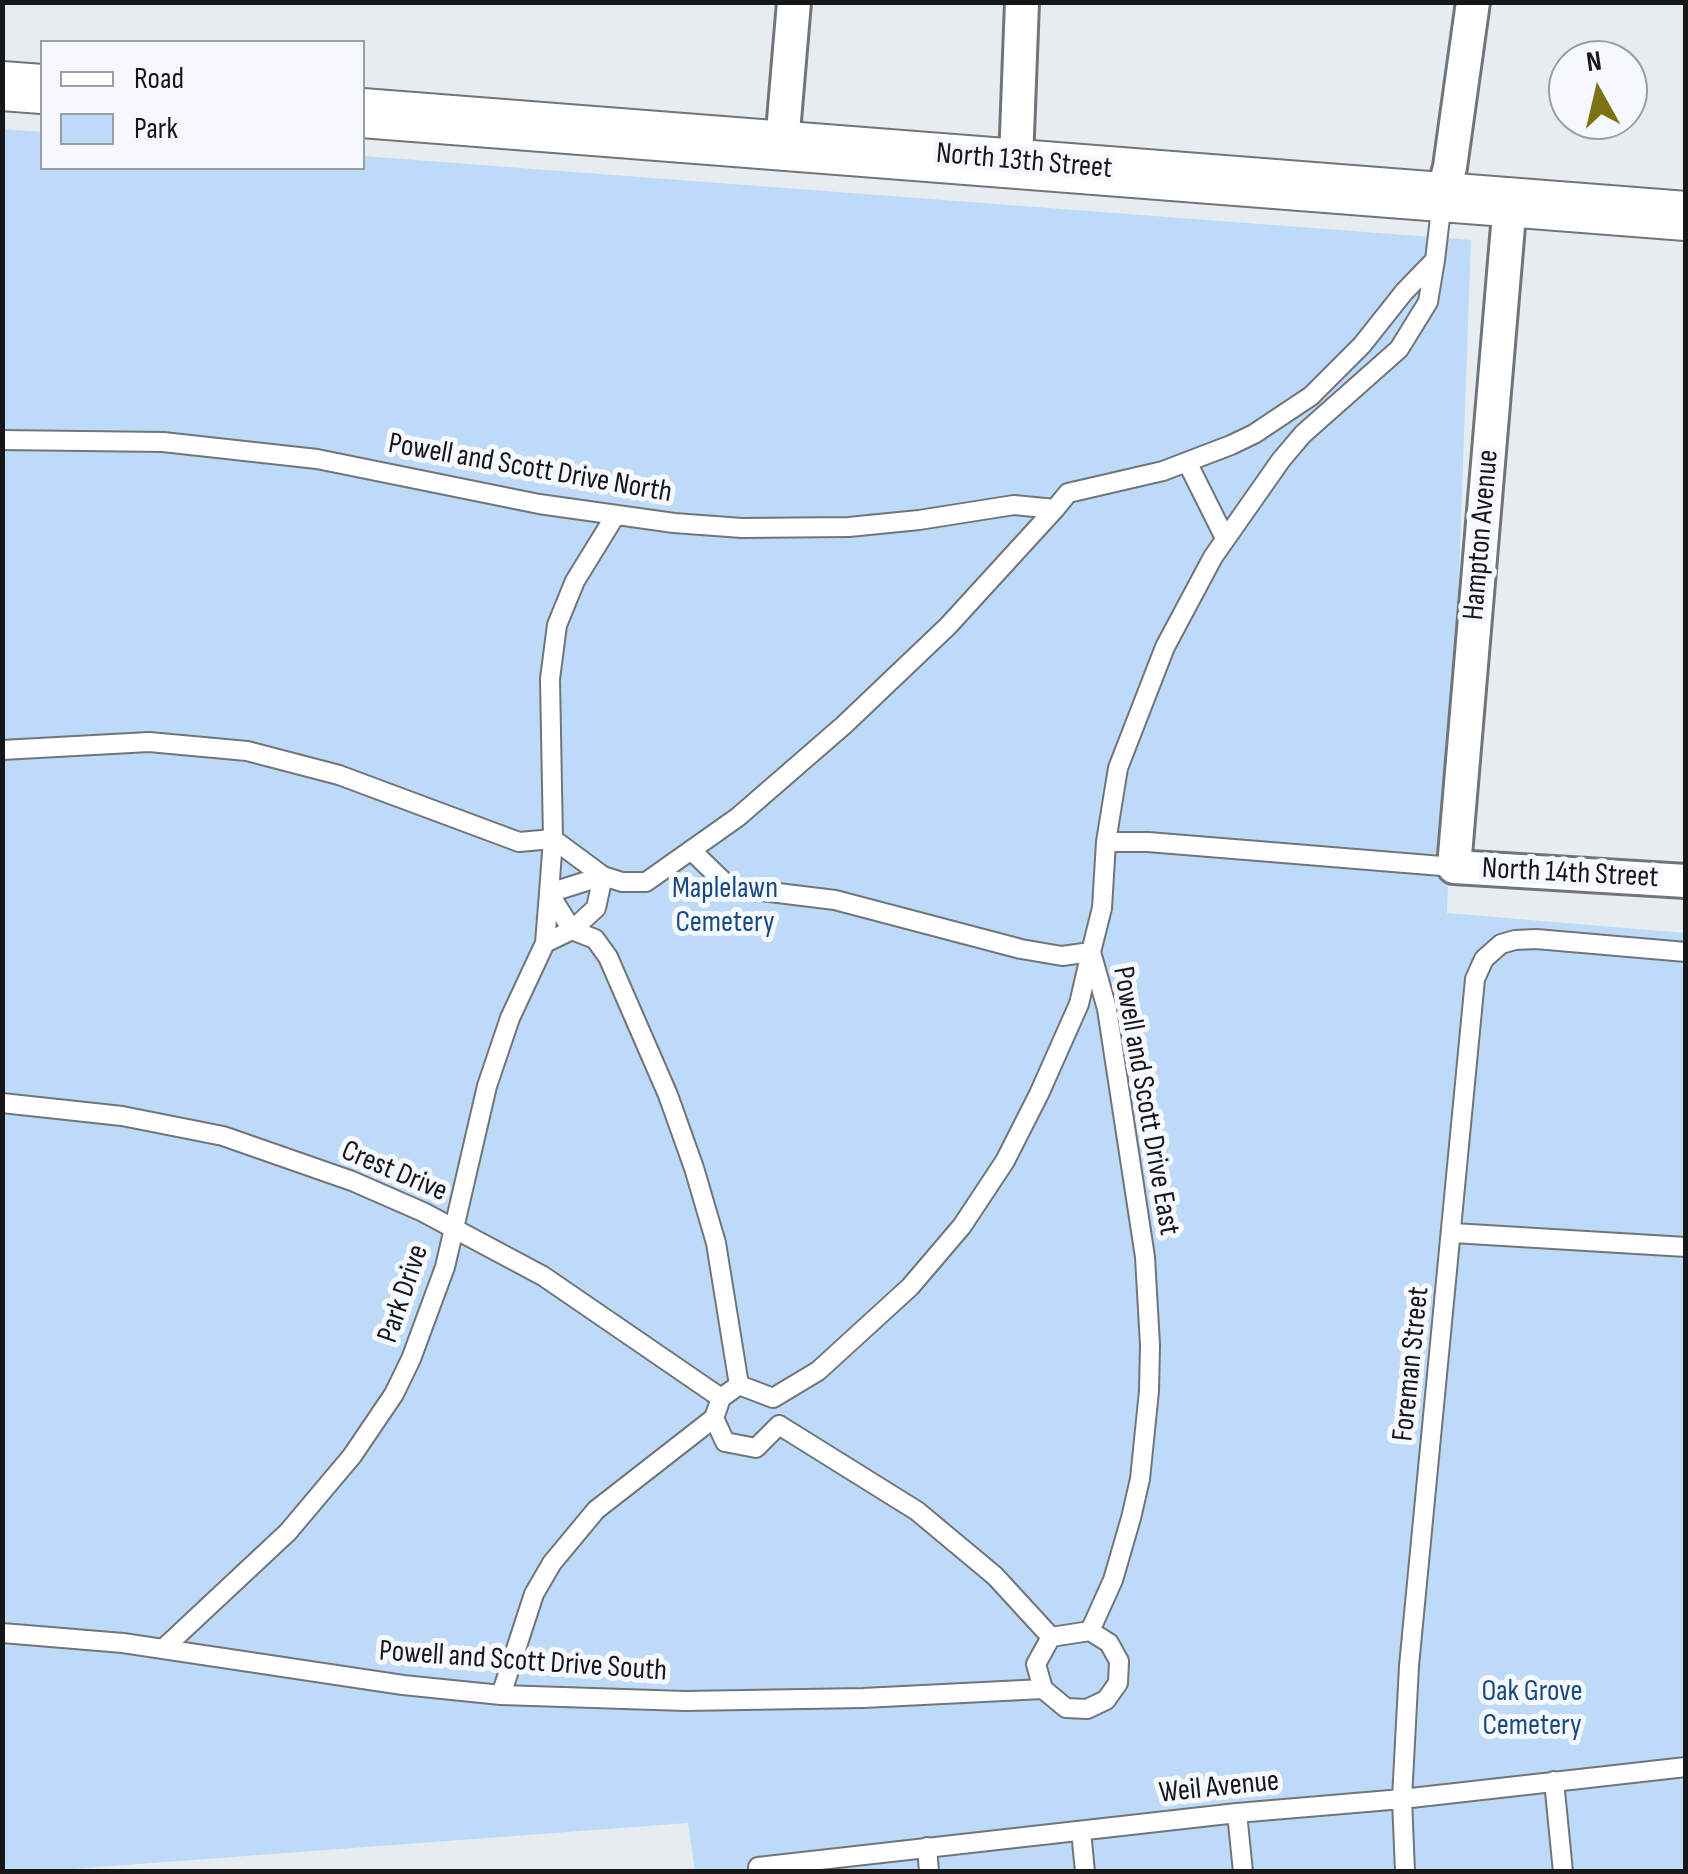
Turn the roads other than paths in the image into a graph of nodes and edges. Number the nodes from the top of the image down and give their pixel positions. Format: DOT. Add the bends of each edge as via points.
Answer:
graph roads {
  1 [pos="794,2"];
  2 [pos="1022,2"];
  3 [pos="1473,2"];
  4 [pos="2,86"];
  5 [pos="40,89"];
  6 [pos="365,113"];
  7 [pos="782,144"];
  8 [pos="1016,161"];
  9 [pos="1442,197"];
  10 [pos="1510,202"];
  11 [pos="1686,216"];
  12 [pos="1435,260"];
  13 [pos="2,440"];
  14 [pos="1187,462"];
  15 [pos="1055,508"];
  16 [pos="615,516"];
  17 [pos="1225,538"];
  18 [pos="2,750"];
  19 [pos="554,838"];
  20 [pos="1106,842"];
  21 [pos="691,850"];
  22 [pos="1454,867"];
  23 [pos="603,876"];
  24 [pos="1686,881"];
  25 [pos="549,894"];
  26 [pos="596,908"];
  27 [pos="572,930"];
  28 [pos="595,940"];
  29 [pos="544,943"];
  30 [pos="1091,952"];
  31 [pos="1686,952"];
  32 [pos="2,1103"];
  33 [pos="455,1229"];
  34 [pos="1453,1233"];
  35 [pos="1686,1247"];
  36 [pos="739,1385"];
  37 [pos="721,1398"];
  38 [pos="773,1398"];
  39 [pos="714,1418"];
  40 [pos="779,1425"];
  41 [pos="1090,1631"];
  42 [pos="2,1633"];
  43 [pos="1052,1637"];
  44 [pos="164,1648"];
  45 [pos="1043,1689"];
  46 [pos="501,1694"];
  47 [pos="1686,1768"];
  48 [pos="1554,1781"];
  49 [pos="1402,1799"];
  50 [pos="1237,1812"];
  51 [pos="1081,1831"];
  52 [pos="927,1848"];
  53 [pos="788,1866"];
  54 [pos="758,1867"];
  55 [pos="930,1872"];
  56 [pos="1085,1872"];
  57 [pos="1243,1872"];
  58 [pos="1405,1872"];
  59 [pos="1563,1872"];
  1 -- 7 [label="street"];
  2 -- 8 [label="street"];
  3 -- 9 [label="street"];
  4 -- 5 [label="main road"];
  6 -- 7 [label="main road, North 13th Street"];
  7 -- 8 [label="main road, North 13th Street"];
  8 -- 9 [label="main road, North 13th Street"];
  9 -- 10 [label="main road, North 13th Street"];
  9 -- 12 [label="lane"];
  10 -- 11 [label="main road, North 13th Street"];
  10 -- 22 [label="street, Hampton Avenue"];
  12 -- 14 [label="lane, Powell and Scott Drive North" via="1310,396 1254,434"];
  12 -- 17 [label="lane, Powell and Scott Drive East" via="1428,302 1399,349 1304,434"];
  13 -- 16 [label="lane, Powell and Scott Drive North" via="163,442 317,459"];
  14 -- 15 [label="lane, Powell and Scott Drive North" via="1068,494"];
  14 -- 17 [label="lane"];
  15 -- 16 [label="lane, Powell and Scott Drive North" via="1014,505 919,520 778,529"];
  15 -- 21 [label="lane" via="973,601 870,700"];
  16 -- 19 [label="lane, Park Drive" via="575,580 557,625 550,709"];
  17 -- 20 [label="lane, Powell and Scott Drive East" via="1172,631 1139,708 1118,768"];
  18 -- 19 [label="lane" via="149,742 247,751 339,775 519,842"];
  19 -- 23 [label="lane"];
  19 -- 25 [label="lane, Park Drive"];
  20 -- 22 [label="lane"];
  20 -- 30 [label="lane, Powell and Scott Drive East"];
  21 -- 23 [label="lane" via="646,882"];
  21 -- 30 [label="lane" via="730,887 835,900 1035,952"];
  22 -- 24 [label="street, North 14th Street"];
  23 -- 25 [label="lane"];
  23 -- 26 [label="lane"];
  25 -- 27 [label="lane"];
  25 -- 29 [label="lane, Park Drive"];
  26 -- 27 [label="lane"];
  26 -- 28 [label="lane"];
  27 -- 28 [label="lane"];
  27 -- 29 [label="lane"];
  28 -- 36 [label="lane" via="654,1061 707,1205"];
  29 -- 33 [label="lane, Park Drive" via="486,1086"];
  30 -- 38 [label="lane" via="1079,1004 985,1194 882,1314 818,1371"];
  30 -- 41 [label="lane, Powell and Scott Drive East" via="1135,1188 1150,1346 1140,1479 1122,1552"];
  31 -- 34 [label="lane, Foreman Street" via="1536,939 1501,944 1484,959 1475,979"];
  32 -- 33 [label="lane, Crest Drive" via="122,1116 248,1142"];
  33 -- 37 [label="lane, Crest Drive" via="574,1295"];
  33 -- 44 [label="lane, Park Drive" via="411,1359 374,1426 288,1532"];
  34 -- 35 [label="lane"];
  34 -- 49 [label="lane, Foreman Street"];
  36 -- 37 [label="lane"];
  36 -- 38 [label="lane"];
  37 -- 39 [label="lane"];
  38 -- 40 [label="lane"];
  39 -- 40 [label="lane" via="725,1442 756,1448"];
  39 -- 46 [label="lane" via="621,1488 573,1534 534,1594"];
  40 -- 43 [label="lane" via="918,1512 995,1576"];
  41 -- 43 [label="lane"];
  41 -- 45 [label="lane" via="1109,1643 1119,1661 1118,1683 1106,1700 1066,1708"];
  42 -- 44 [label="lane, Powell and Scott Drive South"];
  43 -- 45 [label="lane" via="1036,1664"];
  44 -- 46 [label="lane, Powell and Scott Drive South"];
  45 -- 46 [label="lane, Powell and Scott Drive South" via="685,1701"];
  47 -- 48 [label="lane, Weil Avenue"];
  48 -- 49 [label="lane, Weil Avenue"];
  48 -- 59 [label="lane"];
  49 -- 50 [label="lane, Weil Avenue"];
  49 -- 58 [label="lane, Foreman Street"];
  50 -- 51 [label="lane, Weil Avenue"];
  50 -- 57 [label="lane"];
  51 -- 52 [label="lane, Weil Avenue"];
  51 -- 56 [label="lane"];
  52 -- 53 [label="lane, Weil Avenue"];
  52 -- 55 [label="lane"];
  53 -- 54 [label="lane, Weil Avenue"];
}
